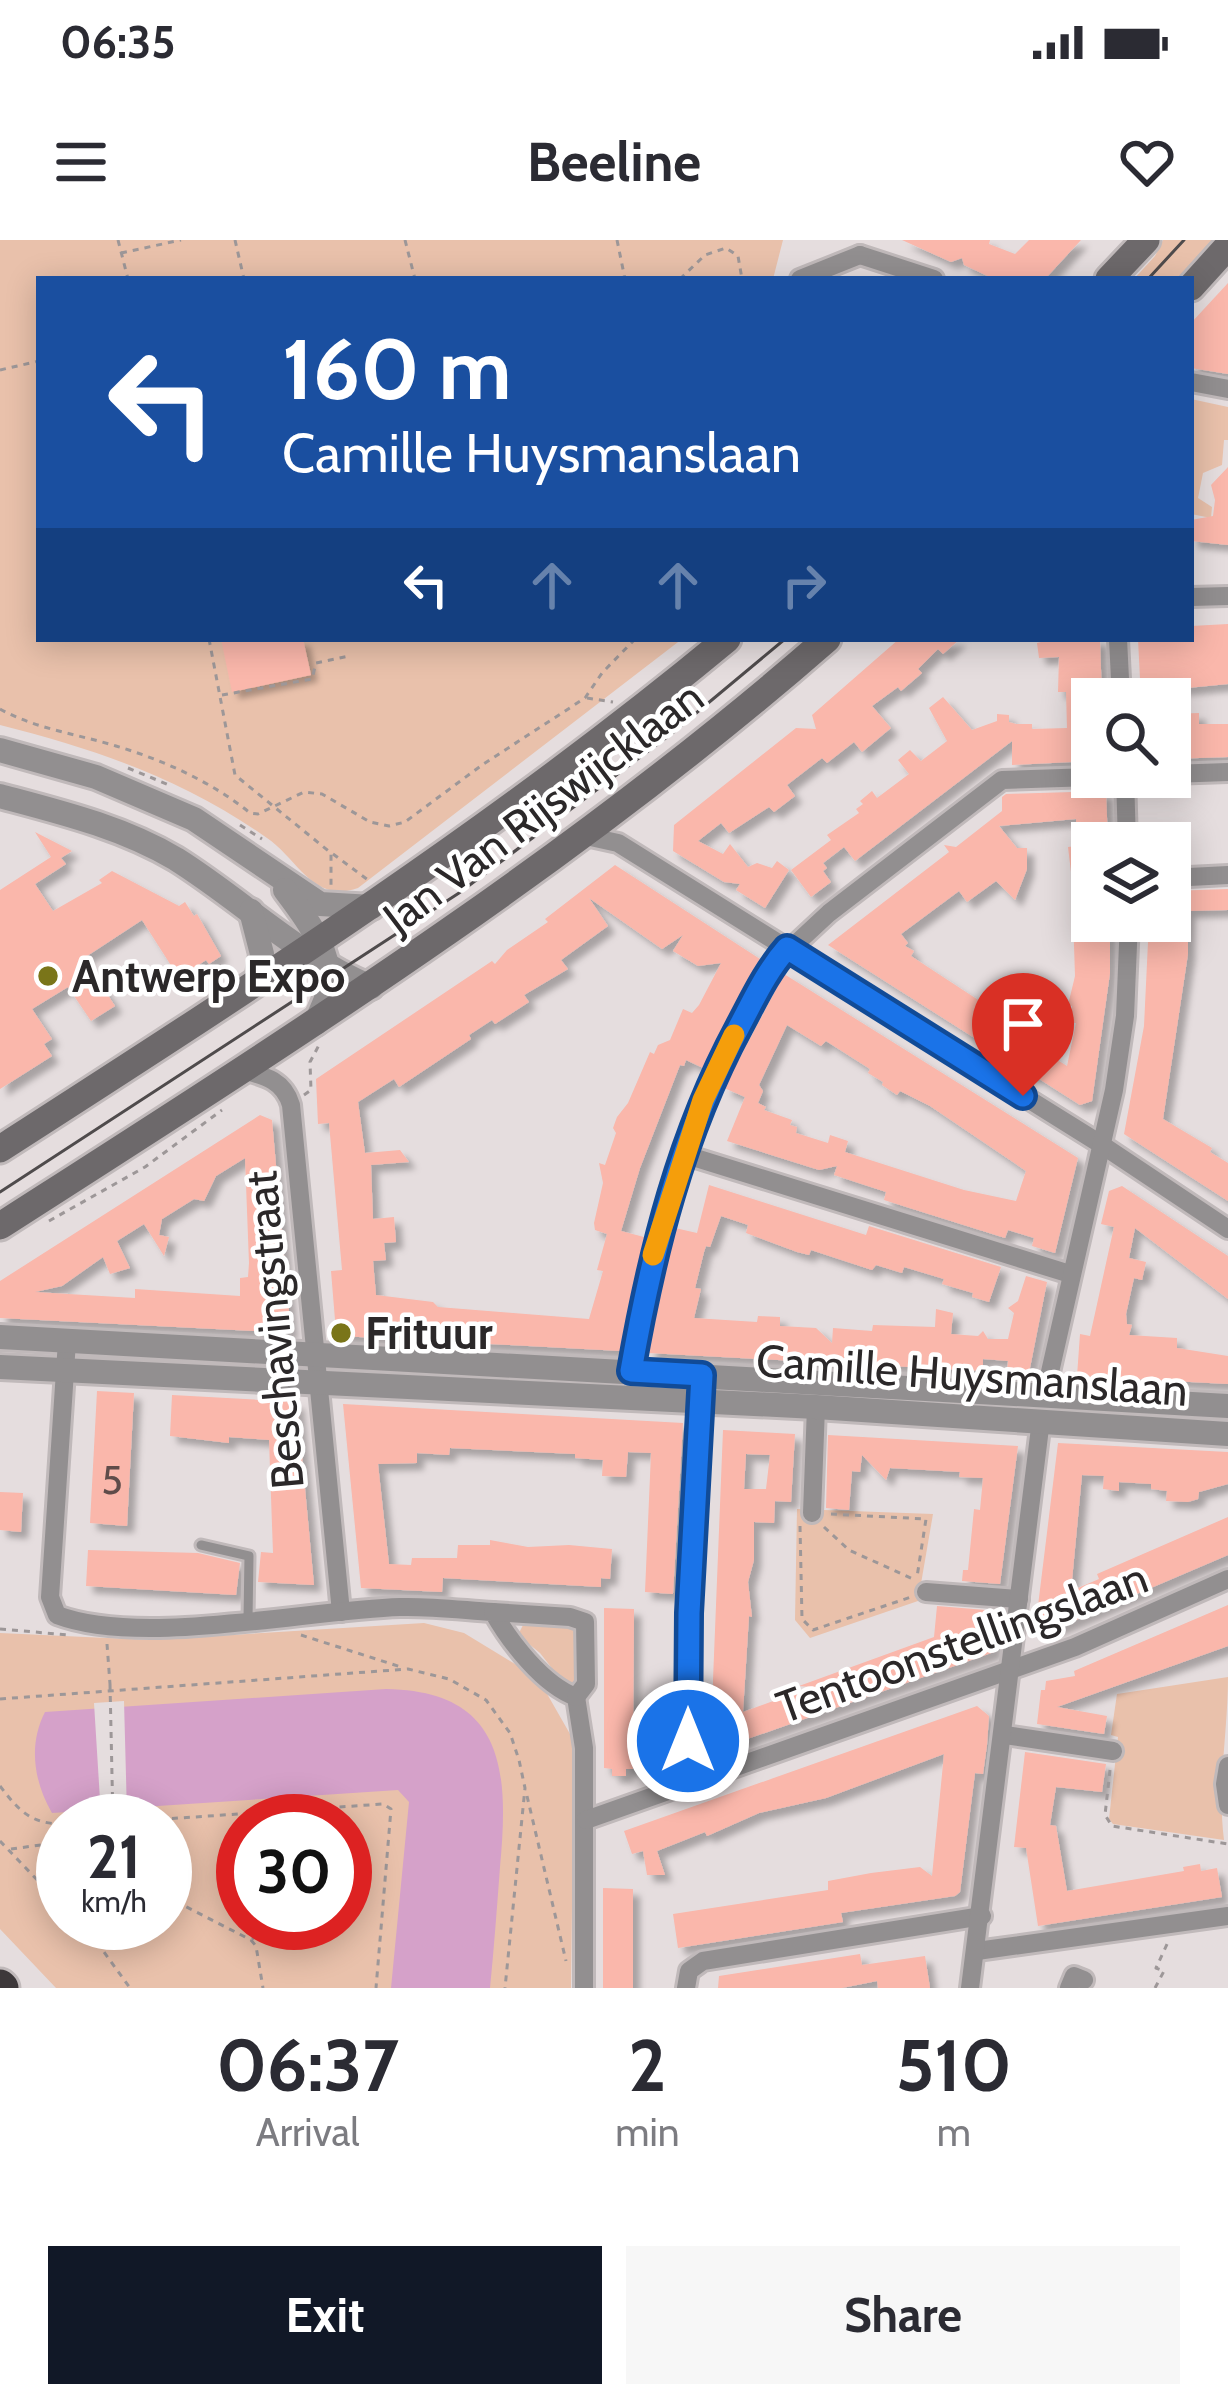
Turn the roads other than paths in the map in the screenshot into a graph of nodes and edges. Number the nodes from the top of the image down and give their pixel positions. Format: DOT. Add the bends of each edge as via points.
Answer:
graph roads {
  1 [pos="1146,240"];
  2 [pos="1228,247"];
  3 [pos="862,248"];
  4 [pos="806,276"];
  5 [pos="927,276"];
  6 [pos="1112,276"];
  7 [pos="1194,283"];
  8 [pos="1194,382"];
  9 [pos="1228,388"];
  10 [pos="1228,596"];
  11 [pos="1194,597"];
  12 [pos="723,642"];
  13 [pos="823,642"];
  14 [pos="1118,642"];
  15 [pos="1120,678"];
  16 [pos="0,750"];
  17 [pos="45,763"];
  18 [pos="1228,772"];
  19 [pos="1191,773"];
  20 [pos="1071,778"];
  21 [pos="0,796"];
  22 [pos="34,805"];
  23 [pos="586,836"];
  24 [pos="1228,875"];
  25 [pos="1191,877"];
  26 [pos="277,879"];
  27 [pos="373,896"];
  28 [pos="251,911"];
  29 [pos="1128,942"];
  30 [pos="787,948"];
  31 [pos="310,956"];
  32 [pos="258,982"];
  33 [pos="371,987"];
  34 [pos="320,1031"];
  35 [pos="243,1070"];
  36 [pos="1102,1145"];
  37 [pos="0,1149"];
  38 [pos="683,1154"];
  39 [pos="0,1226"];
  40 [pos="1228,1229"];
  41 [pos="1070,1274"];
  42 [pos="0,1337"];
  43 [pos="67,1341"];
  44 [pos="316,1357"];
  45 [pos="0,1366"];
  46 [pos="63,1371"];
  47 [pos="631,1371"];
  48 [pos="702,1375"];
  49 [pos="318,1384"];
  50 [pos="1046,1394"];
  51 [pos="701,1401"];
  52 [pos="1228,1406"];
  53 [pos="816,1407"];
  54 [pos="1041,1420"];
  55 [pos="1228,1434"];
  56 [pos="812,1513"];
  57 [pos="201,1545"];
  58 [pos="1228,1580"];
  59 [pos="926,1592"];
  60 [pos="1019,1599"];
  61 [pos="341,1612"];
  62 [pos="493,1612"];
  63 [pos="248,1619"];
  64 [pos="1012,1669"];
  65 [pos="576,1697"];
  66 [pos="1005,1735"];
  67 [pos="1113,1751"];
  68 [pos="1228,1766"];
  69 [pos="689,1784"];
  70 [pos="1228,1805"];
  71 [pos="586,1820"];
  72 [pos="982,1916"];
  73 [pos="1228,1916"];
  74 [pos="977,1952"];
  75 [pos="584,1988"];
  76 [pos="686,1988"];
  77 [pos="970,1988"];
  1 -- 6 [label="main road"];
  2 -- 7 [label="main road"];
  3 -- 4 [label="street"];
  3 -- 5 [label="street"];
  8 -- 9 [label="street"];
  10 -- 11 [label="street"];
  12 -- 27 [label="main road, Jan Van Rijswijcklaan" via="534,792"];
  13 -- 23 [label="main road, Jan Van Rijswijcklaan"];
  14 -- 15 [label="street"];
  16 -- 17 [label="street"];
  17 -- 22 [label="street"];
  17 -- 26 [label="street" via="194,819"];
  18 -- 19 [label="street"];
  20 -- 30 [label="street" via="1002,780"];
  21 -- 22 [label="street"];
  22 -- 28 [label="street" via="148,844"];
  23 -- 30 [label="street" via="619,843"];
  23 -- 33 [label="main road, Jan Van Rijswijcklaan"];
  24 -- 25 [label="street"];
  26 -- 27 [label="street" via="320,904"];
  26 -- 31 [label="street"];
  27 -- 31 [label="main road, Jan Van Rijswijcklaan"];
  28 -- 31 [label="street"];
  28 -- 32 [label="street" via="262,953"];
  29 -- 36 [label="street" via="1121,1051"];
  30 -- 36 [label="street"];
  30 -- 38 [label="street" via="725,1053"];
  31 -- 32 [label="main road, Jan Van Rijswijcklaan"];
  31 -- 33 [label="street"];
  31 -- 34 [label="street" via="326,997"];
  32 -- 37 [label="main road, Jan Van Rijswijcklaan"];
  33 -- 34 [label="main road, Jan Van Rijswijcklaan"];
  34 -- 35 [label="main road, Jan Van Rijswijcklaan"];
  35 -- 39 [label="main road, Jan Van Rijswijcklaan"];
  35 -- 44 [label="street, Beschavingstraat" via="273,1079 291,1105"];
  36 -- 40 [label="street"];
  36 -- 41 [label="street"];
  38 -- 41 [label="street"];
  38 -- 47 [label="street"];
  41 -- 50 [label="street"];
  42 -- 43 [label="street, Camille Huysmanslaan"];
  43 -- 44 [label="street, Camille Huysmanslaan"];
  43 -- 46 [label="street"];
  44 -- 47 [label="street, Camille Huysmanslaan"];
  44 -- 49 [label="street, Beschavingstraat"];
  45 -- 46 [label="street, Camille Huysmanslaan"];
  46 -- 49 [label="street, Camille Huysmanslaan"];
  46 -- 63 [label="street" via="50,1598 57,1615 106,1626"];
  47 -- 48 [label="street, Camille Huysmanslaan"];
  48 -- 50 [label="street, Camille Huysmanslaan"];
  48 -- 51 [label="street"];
  49 -- 51 [label="street, Camille Huysmanslaan"];
  49 -- 61 [label="street, Beschavingstraat"];
  50 -- 52 [label="street, Camille Huysmanslaan"];
  51 -- 53 [label="street, Camille Huysmanslaan"];
  51 -- 69 [label="street"];
  53 -- 54 [label="street, Camille Huysmanslaan"];
  53 -- 56 [label="street"];
  54 -- 55 [label="street, Camille Huysmanslaan"];
  54 -- 60 [label="street"];
  57 -- 63 [label="lane" via="250,1556"];
  58 -- 64 [label="street, Tentoonstellingslaan"];
  59 -- 60 [label="street"];
  60 -- 64 [label="street"];
  61 -- 62 [label="street"];
  61 -- 63 [label="street"];
  62 -- 65 [label="street" via="511,1644 557,1690"];
  62 -- 65 [label="street" via="585,1622 586,1684"];
  64 -- 66 [label="street"];
  64 -- 69 [label="street, Tentoonstellingslaan"];
  65 -- 71 [label="street"];
  66 -- 67 [label="street"];
  66 -- 72 [label="street"];
  68 -- 70 [label="street"];
  69 -- 71 [label="street, Tentoonstellingslaan"];
  71 -- 75 [label="street"];
  72 -- 74 [label="street"];
  72 -- 76 [label="street" via="703,1961 689,1971"];
  73 -- 74 [label="street"];
  74 -- 77 [label="street"];
}
